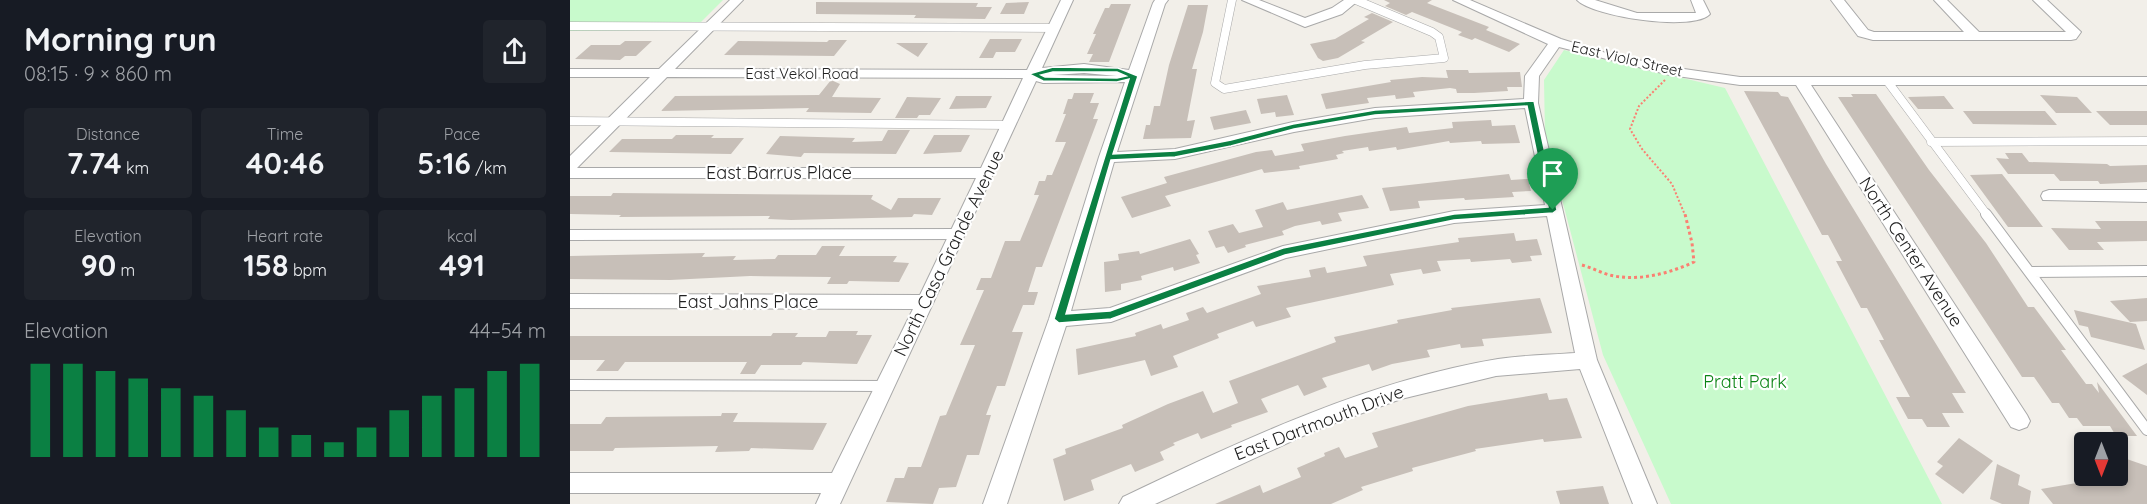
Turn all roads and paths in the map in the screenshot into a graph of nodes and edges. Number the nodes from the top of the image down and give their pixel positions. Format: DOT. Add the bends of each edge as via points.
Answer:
graph roads {
  1 [pos="737,0"];
  2 [pos="1067,0"];
  3 [pos="1162,0"];
  4 [pos="1232,0"];
  5 [pos="1248,0"];
  6 [pos="1355,0"];
  7 [pos="1460,0"];
  8 [pos="1583,0"];
  9 [pos="1697,0"];
  10 [pos="1838,0"];
  11 [pos="1940,0"];
  12 [pos="2038,0"];
  13 [pos="570,26"];
  14 [pos="710,27"];
  15 [pos="1054,28"];
  16 [pos="1974,35"];
  17 [pos="1556,42"];
  18 [pos="1666,70"];
  19 [pos="570,73"];
  20 [pos="664,73"];
  21 [pos="1033,74"];
  22 [pos="1134,76"];
  23 [pos="2147,81"];
  24 [pos="1888,82"];
  25 [pos="1802,83"];
  26 [pos="1531,103"];
  27 [pos="570,121"];
  28 [pos="614,122"];
  29 [pos="1010,125"];
  30 [pos="2147,141"];
  31 [pos="1931,142"];
  32 [pos="1107,157"];
  33 [pos="570,165"];
  34 [pos="570,173"];
  35 [pos="987,173"];
  36 [pos="2049,196"];
  37 [pos="2147,196"];
  38 [pos="1553,210"];
  39 [pos="958,234"];
  40 [pos="570,235"];
  41 [pos="1564,258"];
  42 [pos="2030,272"];
  43 [pos="2147,272"];
  44 [pos="570,302"];
  45 [pos="926,302"];
  46 [pos="1059,319"];
  47 [pos="1587,360"];
  48 [pos="570,385"];
  49 [pos="885,386"];
  50 [pos="2019,421"];
  51 [pos="2147,430"];
  52 [pos="570,483"];
  53 [pos="838,483"];
  54 [pos="828,504"];
  55 [pos="995,504"];
  56 [pos="1131,504"];
  57 [pos="1646,504"];
  1 -- 14 [label="street"];
  2 -- 15 [label="street, North Casa Grande Avenue"];
  3 -- 22 [label="street"];
  4 -- 6 [label="lane" via="1215,83 1224,89 1344,68 1444,58 1439,37 1432,32"];
  5 -- 6 [label="street" via="1305,23"];
  7 -- 17 [label="street, East Viola Street"];
  8 -- 9 [label="street" via="1637,17 1699,17 1704,14"];
  10 -- 16 [label="street" via="1863,33 1873,36"];
  11 -- 16 [label="street"];
  12 -- 16 [label="street" via="2074,32 2072,36"];
  13 -- 14 [label="lane"];
  14 -- 15 [label="lane"];
  14 -- 20 [label="street"];
  15 -- 21 [label="street, North Casa Grande Avenue"];
  17 -- 18 [label="street, East Viola Street"];
  17 -- 26 [label="street" via="1532,76"];
  18 -- 25 [label="street, East Viola Street" via="1740,81"];
  18 -- 41 [label="path" via="1663,84 1639,106 1630,129 1640,149 1676,193 1687,222 1694,262 1637,277 1615,276"];
  19 -- 20 [label="street, East Vekol Road"];
  20 -- 21 [label="street, East Vekol Road"];
  20 -- 28 [label="street"];
  21 -- 22 [label="street, East Vekol Road" via="1043,79 1117,80"];
  21 -- 29 [label="street, North Casa Grande Avenue"];
  22 -- 32 [label="street"];
  23 -- 24 [label="street, East Viola Street"];
  24 -- 25 [label="street, East Viola Street"];
  24 -- 31 [label="lane"];
  25 -- 50 [label="street, North Center Avenue"];
  26 -- 32 [label="street" via="1375,113 1175,154"];
  26 -- 38 [label="street"];
  27 -- 28 [label="lane"];
  28 -- 29 [label="lane"];
  28 -- 33 [label="street"];
  29 -- 35 [label="street, North Casa Grande Avenue"];
  30 -- 31 [label="lane"];
  31 -- 42 [label="lane"];
  32 -- 46 [label="street"];
  34 -- 35 [label="street, East Barrus Place"];
  35 -- 39 [label="street, North Casa Grande Avenue"];
  36 -- 37 [label="street"];
  38 -- 41 [label="street"];
  38 -- 46 [label="street" via="1454,217 1283,252 1111,315"];
  39 -- 40 [label="lane"];
  39 -- 45 [label="street, North Casa Grande Avenue"];
  41 -- 47 [label="street"];
  42 -- 43 [label="lane"];
  42 -- 51 [label="lane"];
  44 -- 45 [label="street, East Jahns Place"];
  45 -- 49 [label="street, North Casa Grande Avenue"];
  46 -- 55 [label="street"];
  47 -- 56 [label="street, East Dartmouth Drive" via="1497,368 1385,394 1268,439"];
  47 -- 57 [label="street"];
  48 -- 49 [label="lane"];
  49 -- 53 [label="street, North Casa Grande Avenue"];
  52 -- 53 [label="street"];
  53 -- 54 [label="street, North Casa Grande Avenue"];
}
